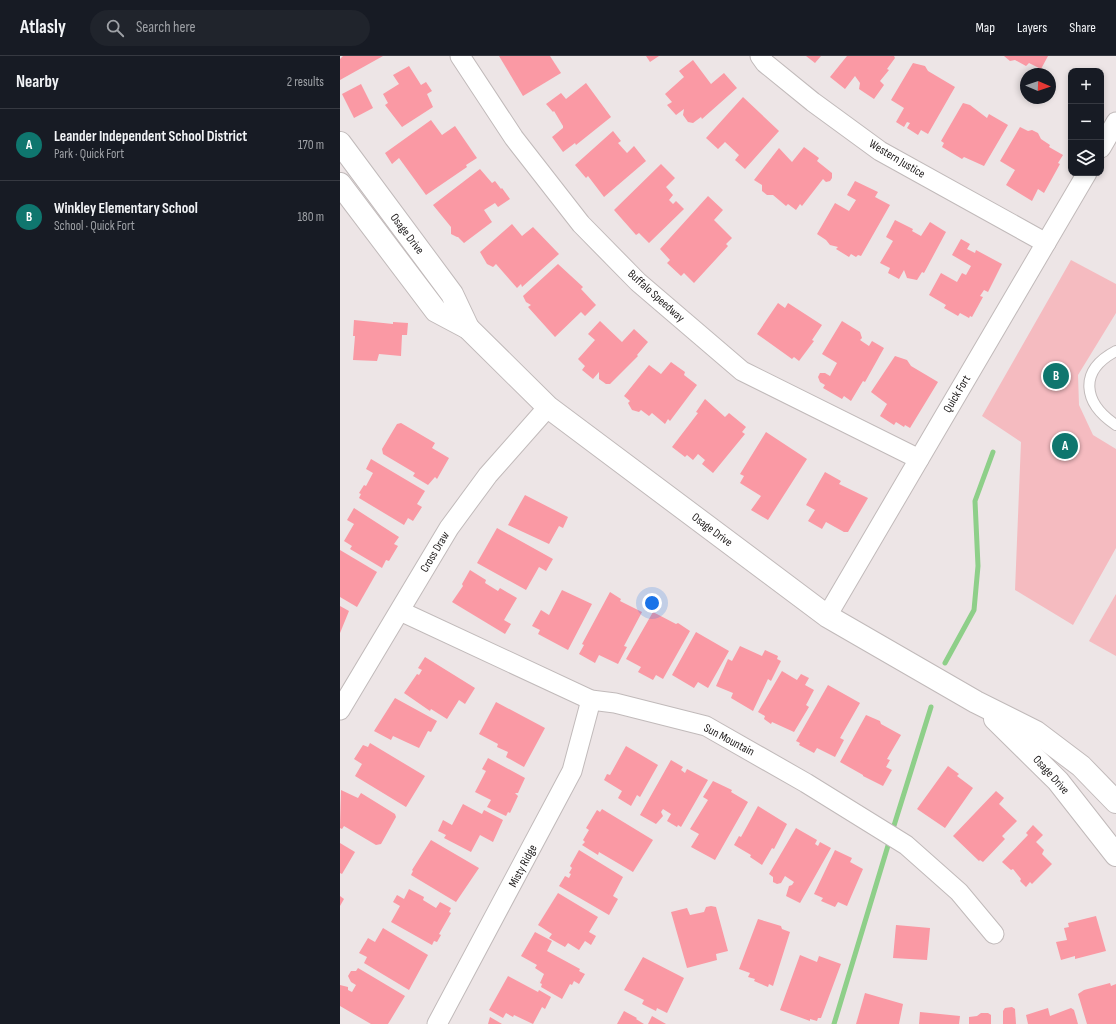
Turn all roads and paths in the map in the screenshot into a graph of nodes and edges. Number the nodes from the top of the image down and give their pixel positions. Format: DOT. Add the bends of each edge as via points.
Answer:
graph roads {
  1 [pos="460,56"];
  2 [pos="760,56"];
  3 [pos="1116,122"];
  4 [pos="1104,143"];
  5 [pos="340,144"];
  6 [pos="1084,176"];
  7 [pos="340,184"];
  8 [pos="1046,243"];
  9 [pos="468,328"];
  10 [pos="1116,351"];
  11 [pos="548,407"];
  12 [pos="1116,425"];
  13 [pos="918,459"];
  14 [pos="400,611"];
  15 [pos="827,616"];
  16 [pos="591,700"];
  17 [pos="976,702"];
  18 [pos="340,710"];
  19 [pos="1116,802"];
  20 [pos="1116,855"];
  21 [pos="994,934"];
  22 [pos="437,1024"];
  1 -- 13 [label="street, Buffalo Speedway" via="514,138 576,218 638,282 742,372"];
  2 -- 8 [label="street, Western Justice" via="765,63 813,102 880,151"];
  3 -- 4 [label="street"];
  5 -- 9 [label="street, Osage Drive" via="452,294"];
  6 -- 8 [label="street, Quick Fort"];
  7 -- 9 [label="street, Osage Drive" via="436,311"];
  8 -- 13 [label="street, Quick Fort"];
  9 -- 11 [label="street, Osage Drive"];
  10 -- 12 [label="lane" via="1103,358 1091,372 1089,386 1091,400 1101,414"];
  11 -- 14 [label="street, Cross Draw" via="488,475 458,516"];
  11 -- 15 [label="street, Osage Drive"];
  13 -- 15 [label="street, Quick Fort"];
  14 -- 16 [label="street, Sun Mountain"];
  14 -- 18 [label="street, Cross Draw"];
  15 -- 17 [label="street, Osage Drive"];
  16 -- 21 [label="street, Sun Mountain" via="615,703 706,726 806,783 906,845 959,892"];
  16 -- 22 [label="street, Misty Ridge" via="572,771"];
  17 -- 19 [label="street, Osage Drive" via="1036,732 1060,749 1081,766"];
  17 -- 20 [label="street, Osage Drive" via="1058,781"];
}
